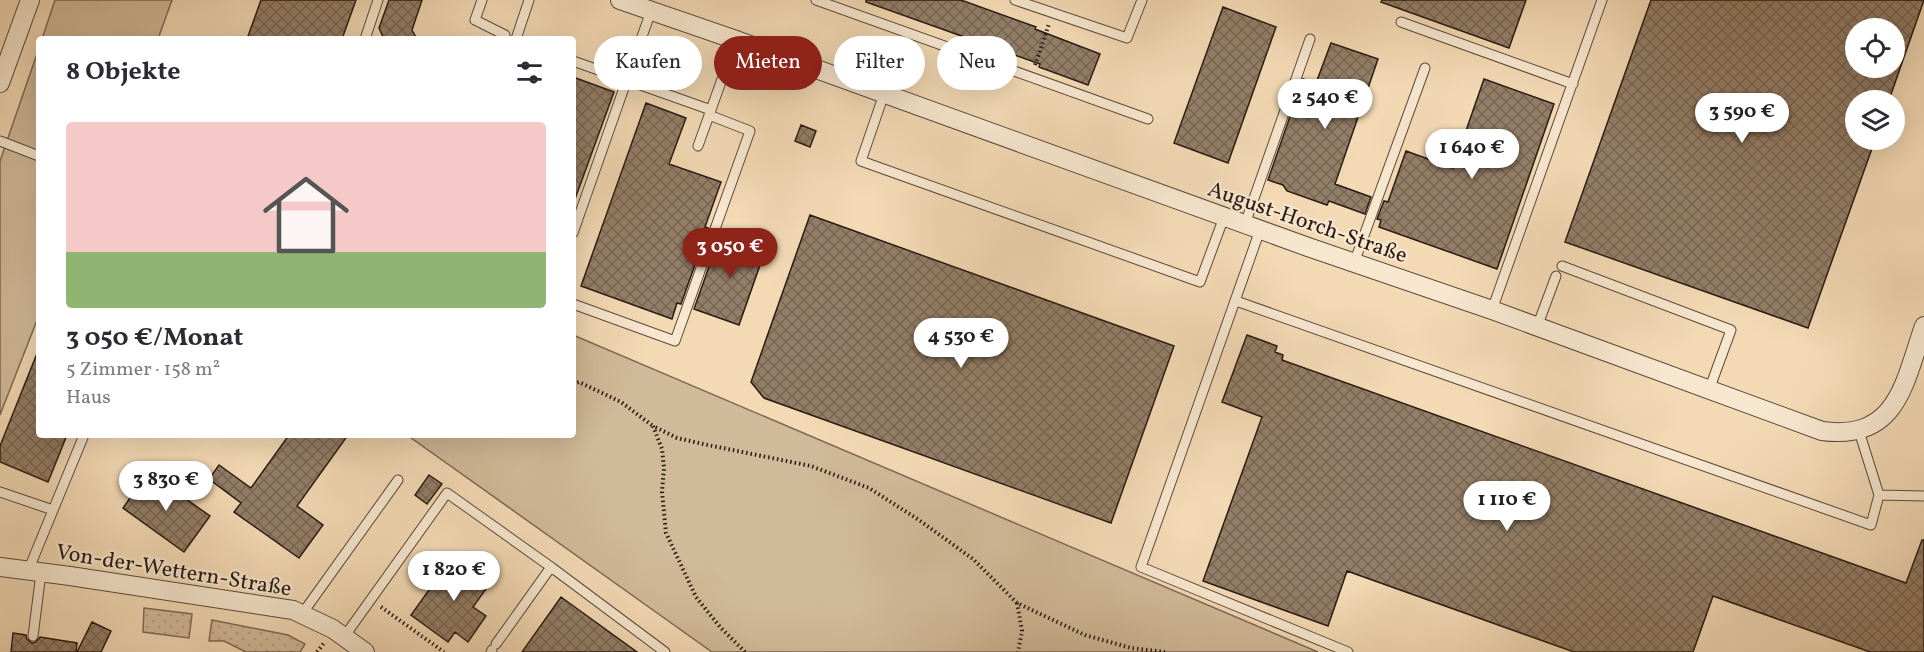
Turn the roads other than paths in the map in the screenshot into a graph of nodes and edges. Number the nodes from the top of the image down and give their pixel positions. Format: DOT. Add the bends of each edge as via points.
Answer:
graph roads {
  1 [pos="30,0"];
  2 [pos="378,0"];
  3 [pos="482,0"];
  4 [pos="529,0"];
  5 [pos="620,0"];
  6 [pos="816,0"];
  7 [pos="1015,0"];
  8 [pos="1142,0"];
  9 [pos="1602,0"];
  10 [pos="647,6"];
  11 [pos="1401,22"];
  12 [pos="366,36"];
  13 [pos="504,36"];
  14 [pos="517,36"];
  15 [pos="638,36"];
  16 [pos="726,36"];
  17 [pos="1310,39"];
  18 [pos="576,62"];
  19 [pos="1425,68"];
  20 [pos="594,69"];
  21 [pos="822,71"];
  22 [pos="0,83"];
  23 [pos="1573,84"];
  24 [pos="623,90"];
  25 [pos="651,90"];
  26 [pos="718,90"];
  27 [pos="884,94"];
  28 [pos="710,113"];
  29 [pos="1148,119"];
  30 [pos="0,141"];
  31 [pos="698,146"];
  32 [pos="36,155"];
  33 [pos="1224,217"];
  34 [pos="576,224"];
  35 [pos="1253,227"];
  36 [pos="1354,263"];
  37 [pos="1562,266"];
  38 [pos="1556,276"];
  39 [pos="1236,301"];
  40 [pos="576,305"];
  41 [pos="1492,310"];
  42 [pos="1924,326"];
  43 [pos="1537,327"];
  44 [pos="1709,390"];
  45 [pos="1859,431"];
  46 [pos="83,438"];
  47 [pos="398,480"];
  48 [pos="0,492"];
  49 [pos="1879,495"];
  50 [pos="1924,496"];
  51 [pos="52,510"];
  52 [pos="0,567"];
  53 [pos="551,567"];
  54 [pos="34,572"];
  55 [pos="302,614"];
  56 [pos="33,636"];
  57 [pos="344,637"];
  58 [pos="493,649"];
  59 [pos="365,652"];
  60 [pos="665,652"];
  61 [pos="1348,652"];
  1 -- 22 [label="street"];
  2 -- 12 [label="lane"];
  3 -- 13 [label="lane" via="475,20"];
  4 -- 14 [label="lane"];
  5 -- 10 [label="street, August-Horch-Straße"];
  6 -- 29 [label="lane"];
  7 -- 8 [label="lane" via="1127,39"];
  9 -- 23 [label="lane"];
  10 -- 15 [label="lane"];
  10 -- 16 [label="street, August-Horch-Straße"];
  11 -- 23 [label="lane"];
  17 -- 35 [label="lane"];
  18 -- 20 [label="lane"];
  19 -- 36 [label="lane"];
  21 -- 27 [label="street, August-Horch-Straße"];
  23 -- 41 [label="lane"];
  24 -- 34 [label="lane"];
  25 -- 28 [label="lane"];
  26 -- 28 [label="lane"];
  27 -- 33 [label="street, August-Horch-Straße"];
  27 -- 33 [label="lane" via="861,161 1200,282"];
  28 -- 31 [label="lane"];
  28 -- 40 [label="lane" via="750,131 675,341"];
  30 -- 32 [label="lane"];
  33 -- 35 [label="street, August-Horch-Straße"];
  35 -- 36 [label="street, August-Horch-Straße"];
  35 -- 39 [label="lane"];
  36 -- 41 [label="street, August-Horch-Straße"];
  37 -- 44 [label="lane" via="1731,330"];
  38 -- 43 [label="lane"];
  39 -- 49 [label="lane" via="1871,525"];
  39 -- 61 [label="lane" via="1141,567"];
  41 -- 43 [label="street, August-Horch-Straße"];
  42 -- 45 [label="street, August-Horch-Straße" via="1899,397 1888,413"];
  43 -- 44 [label="street, August-Horch-Straße"];
  44 -- 45 [label="street, August-Horch-Straße" via="1822,431"];
  45 -- 49 [label="lane"];
  46 -- 51 [label="lane"];
  47 -- 55 [label="lane"];
  48 -- 51 [label="lane"];
  49 -- 50 [label="lane"];
  51 -- 54 [label="lane"];
  52 -- 54 [label="street, Von-der-Wettern-Straße"];
  53 -- 57 [label="lane" via="447,493"];
  53 -- 58 [label="lane"];
  53 -- 60 [label="lane"];
  54 -- 55 [label="street, Von-der-Wettern-Straße"];
  54 -- 56 [label="lane"];
  55 -- 57 [label="street, Von-der-Wettern-Straße"];
  57 -- 59 [label="street, Von-der-Wettern-Straße"];
}
